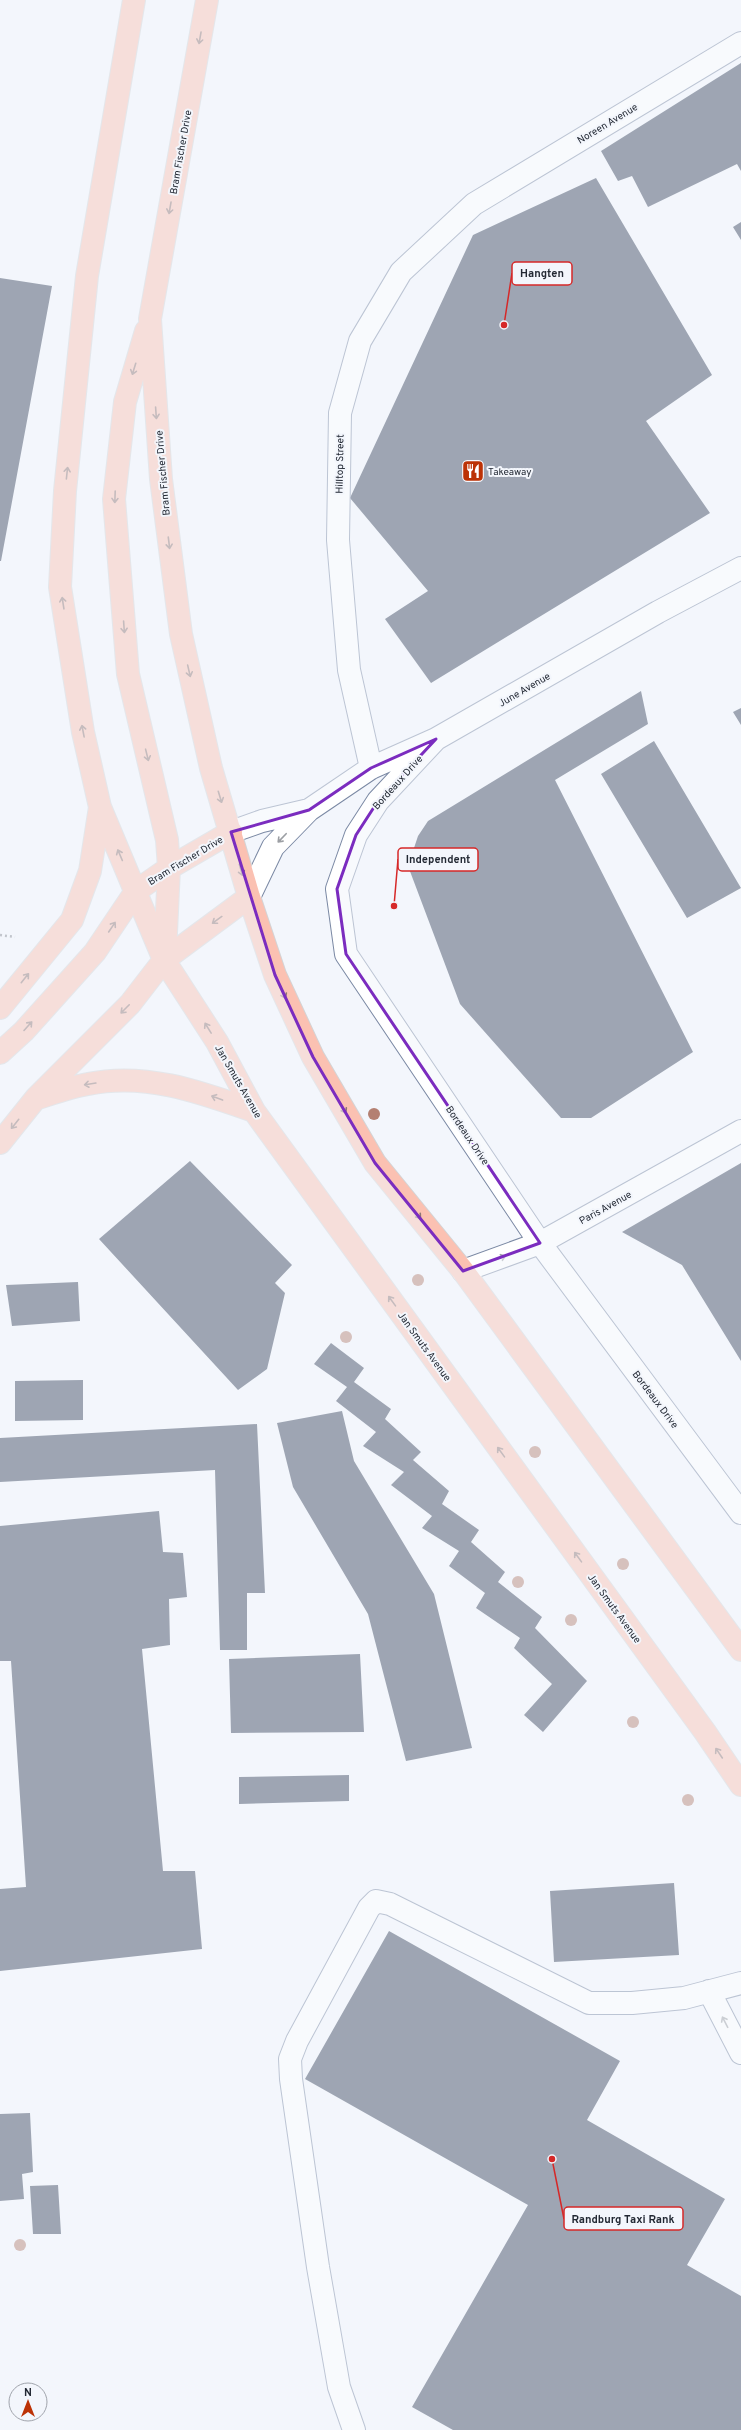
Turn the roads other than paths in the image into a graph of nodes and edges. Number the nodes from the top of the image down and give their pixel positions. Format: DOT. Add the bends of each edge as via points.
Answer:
graph roads {
  1 [pos="134,0"];
  2 [pos="207,0"];
  3 [pos="741,42"];
  4 [pos="474,204"];
  5 [pos="150,319"];
  6 [pos="741,568"];
  7 [pos="436,739"];
  8 [pos="371,768"];
  9 [pos="100,807"];
  10 [pos="309,810"];
  11 [pos="231,832"];
  12 [pos="168,868"];
  13 [pos="136,891"];
  14 [pos="249,897"];
  15 [pos="164,960"];
  16 [pos="0,1008"];
  17 [pos="0,1053"];
  18 [pos="36,1098"];
  19 [pos="254,1111"];
  20 [pos="741,1131"];
  21 [pos="0,1143"];
  22 [pos="540,1243"];
  23 [pos="464,1271"];
  24 [pos="741,1513"];
  25 [pos="741,1650"];
  26 [pos="741,1785"];
  27 [pos="739,1986"];
  28 [pos="709,1991"];
  29 [pos="741,2053"];
  30 [pos="354,2430"];
  9 -- 1 [label="main road, Bram Fischer Drive, one-way" via="83,732 60,587 65,491 87,276"];
  2 -- 5 [label="main road, Bram Fischer Drive, one-way"];
  3 -- 4 [label="street, Noreen Avenue"];
  4 -- 8 [label="street, Hilltop Street" via="401,272 360,341 340,413 338,540 349,670"];
  5 -- 11 [label="main road, Bram Fischer Drive, one-way" via="161,479 181,634 211,768"];
  5 -- 12 [label="main road, one-way" via="125,402 114,499 128,674 167,840"];
  6 -- 7 [label="street, June Avenue" via="658,612"];
  7 -- 8 [label="street, June Avenue"];
  7 -- 22 [label="street, Bordeaux Drive" via="378,801 356,835 337,889 346,954"];
  8 -- 10 [label="street, June Avenue"];
  13 -- 9 [label="main road, Bram Fischer Drive, one-way"];
  16 -- 9 [label="main road, one-way" via="72,920 90,871"];
  10 -- 11 [label="street, June Avenue" via="262,821"];
  10 -- 14 [label="street, June Avenue, one-way" via="273,847"];
  11 -- 12 [label="main road, Bram Fischer Drive"];
  11 -- 14 [label="main road, one-way"];
  12 -- 13 [label="main road, Bram Fischer Drive"];
  12 -- 15 [label="main road"];
  13 -- 15 [label="main road, Jan Smuts Avenue"];
  17 -- 13 [label="main road, Bram Fischer Drive, one-way" via="24,1031 95,952"];
  14 -- 15 [label="main road, one-way"];
  14 -- 23 [label="main road, one-way" via="275,975 313,1057 375,1163"];
  15 -- 18 [label="main road, one-way" via="130,1004"];
  19 -- 15 [label="main road, Jan Smuts Avenue, one-way" via="217,1042"];
  19 -- 18 [label="main road, one-way" via="192,1089 153,1081 88,1083"];
  18 -- 21 [label="main road, one-way"];
  26 -- 19 [label="main road, Jan Smuts Avenue, one-way"];
  20 -- 22 [label="street, Paris Avenue"];
  23 -- 22 [label="street, Paris Avenue, one-way"];
  22 -- 24 [label="street, Bordeaux Drive"];
  23 -- 25 [label="main road"];
  27 -- 28 [label="street"];
  29 -- 28 [label="street, one-way"];
  28 -- 30 [label="street" via="684,1998 632,2003 589,2003 390,1904 376,1901 369,1908 296,2041 290,2060 318,2267 339,2387"];
}
